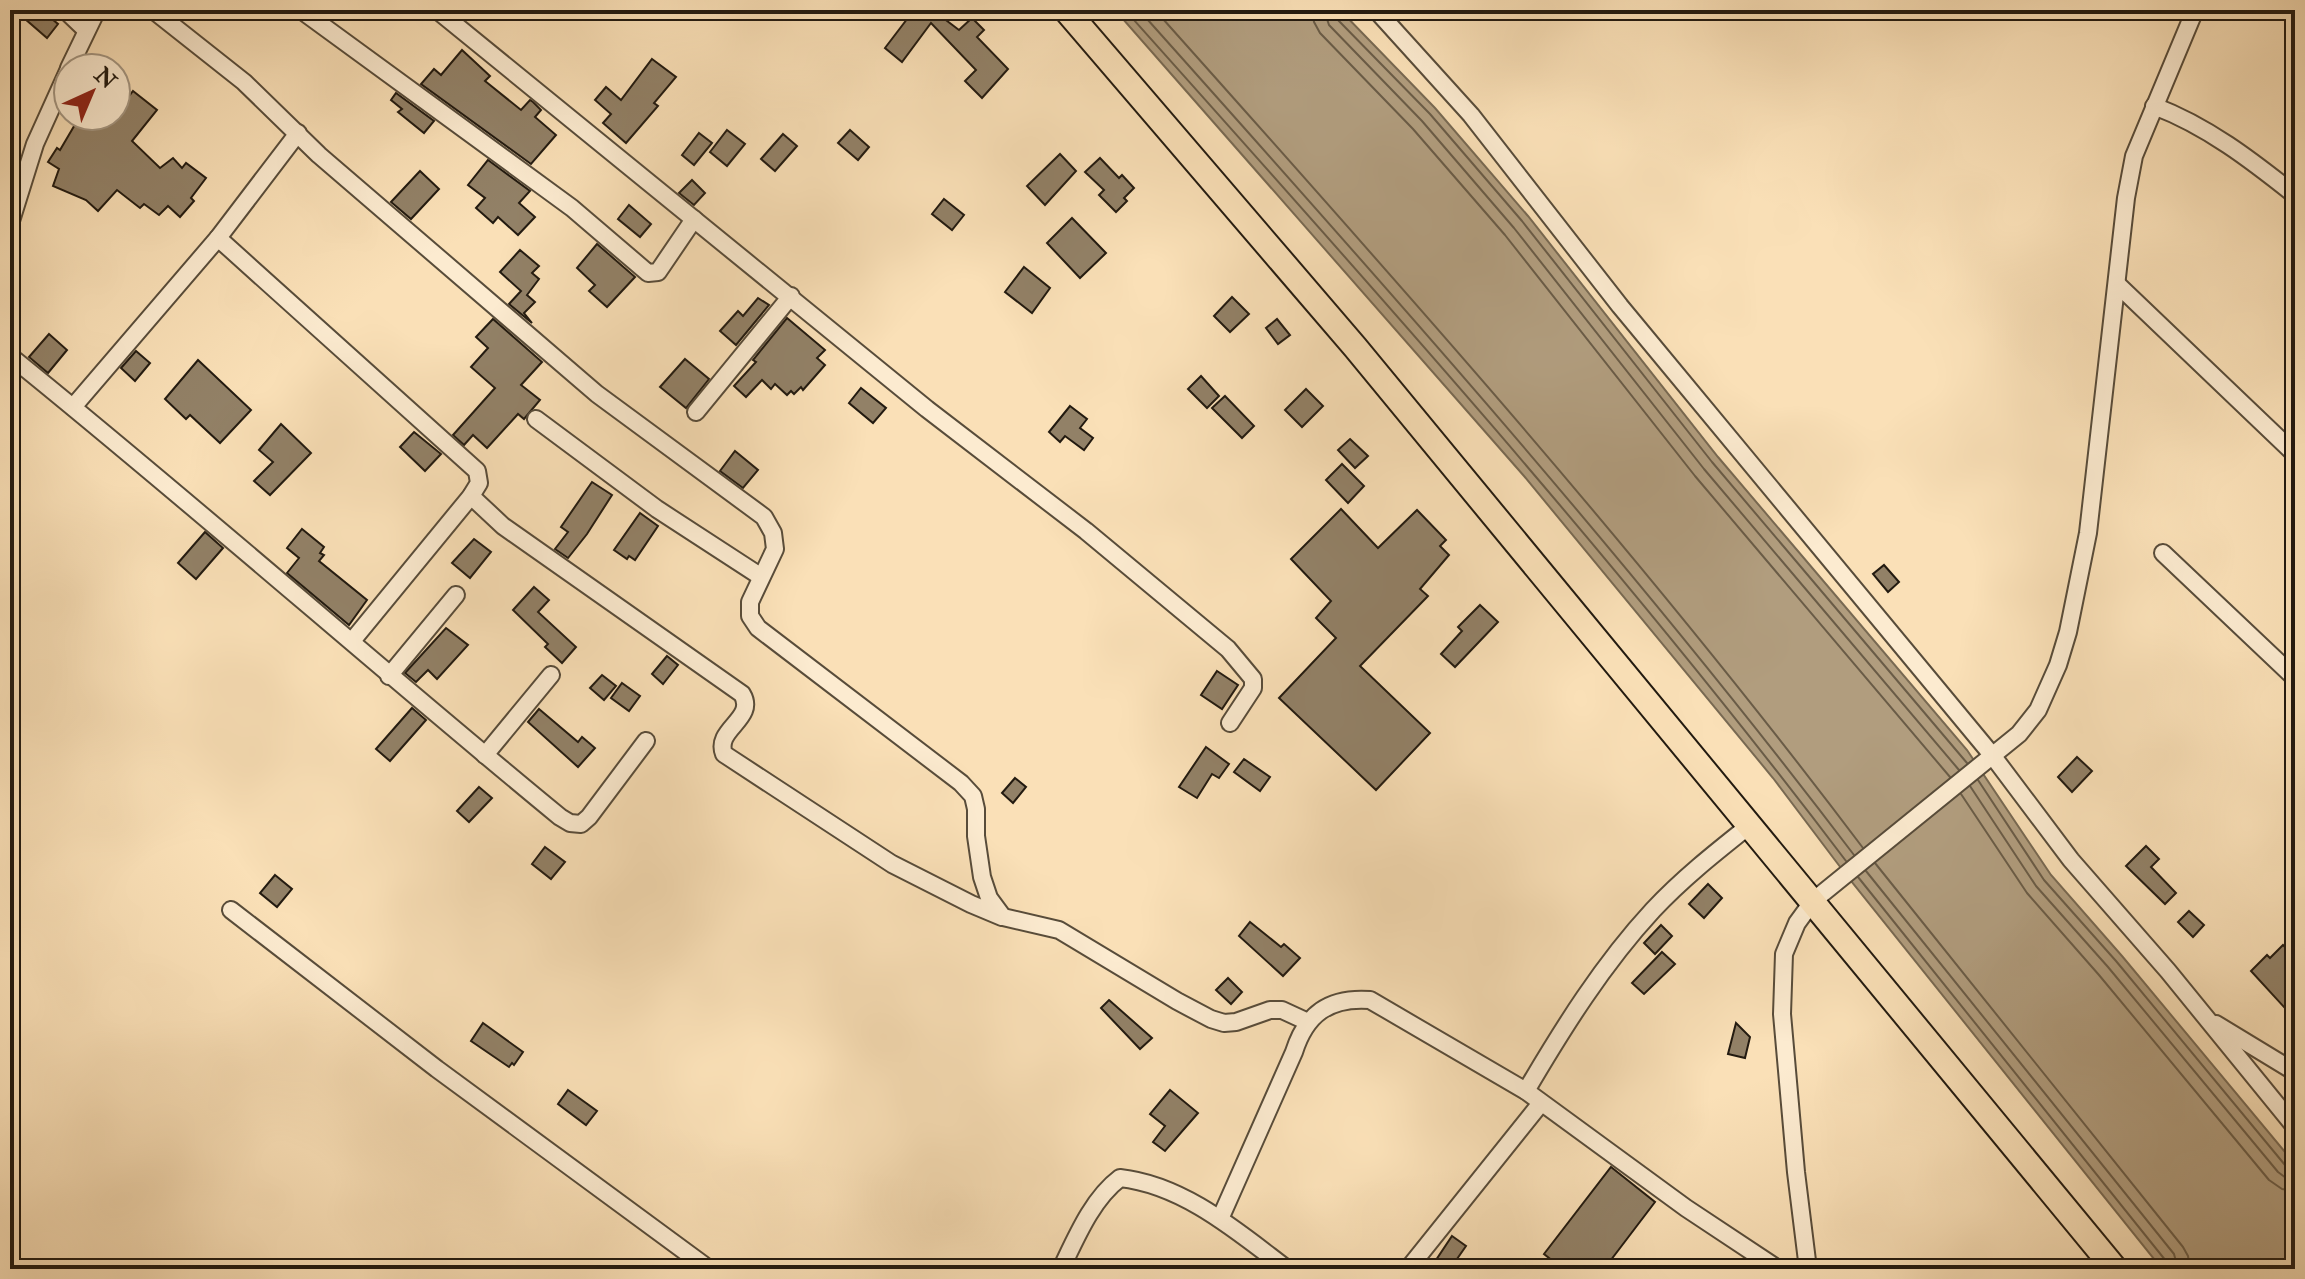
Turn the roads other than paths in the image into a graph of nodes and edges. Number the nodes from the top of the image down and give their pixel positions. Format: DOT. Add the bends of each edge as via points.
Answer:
graph roads {
  1 [pos="65,10"];
  2 [pos="97,10"];
  3 [pos="153,10"];
  4 [pos="301,10"];
  5 [pos="437,10"];
  6 [pos="1066,10"];
  7 [pos="1376,10"];
  8 [pos="2195,10"];
  9 [pos="86,30"];
  10 [pos="77,52"];
  11 [pos="2154,106"];
  12 [pos="52,107"];
  13 [pos="298,133"];
  14 [pos="2295,195"];
  15 [pos="694,219"];
  16 [pos="10,224"];
  17 [pos="218,238"];
  18 [pos="2117,284"];
  19 [pos="791,296"];
  20 [pos="10,356"];
  21 [pos="73,407"];
  22 [pos="696,412"];
  23 [pos="536,419"];
  24 [pos="2295,454"];
  25 [pos="471,496"];
  26 [pos="2163,553"];
  27 [pos="760,576"];
  28 [pos="456,595"];
  29 [pos="352,641"];
  30 [pos="551,675"];
  31 [pos="389,676"];
  32 [pos="2295,678"];
  33 [pos="1230,723"];
  34 [pos="646,741"];
  35 [pos="485,755"];
  36 [pos="1988,758"];
  37 [pos="1750,825"];
  38 [pos="1821,894"];
  39 [pos="231,910"];
  40 [pos="1003,917"];
  41 [pos="2208,1020"];
  42 [pos="1308,1022"];
  43 [pos="2295,1072"];
  44 [pos="1526,1091"];
  45 [pos="1541,1103"];
  46 [pos="2295,1127"];
  47 [pos="1220,1219"];
  48 [pos="709,1269"];
  49 [pos="1061,1269"];
  50 [pos="1287,1269"];
  51 [pos="1408,1269"];
  52 [pos="1778,1269"];
  53 [pos="1808,1269"];
  54 [pos="2115,1269"];
  1 -- 9 [label="street"];
  2 -- 9 [label="street"];
  3 -- 13 [label="street"];
  4 -- 15 [label="street" via="572,208 648,273 658,272"];
  5 -- 15 [label="street"];
  6 -- 37 [label="main road" via="1335,323"];
  7 -- 36 [label="street" via="1471,115"];
  8 -- 11 [label="street"];
  9 -- 10 [label="street"];
  11 -- 14 [label="street" via="2188,119"];
  11 -- 18 [label="street" via="2134,156"];
  12 -- 16 [label="street"];
  13 -- 17 [label="street"];
  13 -- 27 [label="street" via="597,394 764,517 775,549"];
  15 -- 19 [label="street"];
  17 -- 21 [label="street"];
  17 -- 25 [label="street" via="477,471 479,483"];
  18 -- 24 [label="street"];
  18 -- 36 [label="street" via="2088,533 2068,632 2038,710 2019,734"];
  19 -- 22 [label="street"];
  19 -- 33 [label="street" via="1228,649 1253,679 1253,688"];
  20 -- 21 [label="street"];
  21 -- 29 [label="street"];
  23 -- 27 [label="street" via="657,509"];
  25 -- 29 [label="street"];
  25 -- 40 [label="street" via="503,526 742,694 746,710 722,741 724,754 892,864"];
  26 -- 32 [label="street"];
  27 -- 40 [label="street" via="750,602 750,616 758,628 973,796 982,877"];
  28 -- 31 [label="street"];
  29 -- 31 [label="street"];
  30 -- 35 [label="street"];
  31 -- 35 [label="street"];
  34 -- 35 [label="street" via="581,824 560,817"];
  36 -- 38 [label="street"];
  36 -- 41 [label="street"];
  37 -- 38 [label="main road"];
  37 -- 44 [label="street" via="1701,863 1644,921 1608,964"];
  38 -- 53 [label="street" via="1797,923 1784,954 1782,1014"];
  38 -- 54 [label="main road"];
  39 -- 48 [label="street"];
  40 -- 42 [label="street" via="1059,930 1211,1019 1236,1022 1282,1010"];
  41 -- 43 [label="street"];
  41 -- 46 [label="street"];
  42 -- 44 [label="street" via="1323,1008 1370,1000"];
  42 -- 47 [label="street"];
  44 -- 45 [label="street"];
  45 -- 51 [label="street"];
  45 -- 52 [label="street"];
  47 -- 49 [label="street" via="1145,1181 1120,1178 1085,1222"];
  47 -- 50 [label="street"];
}
